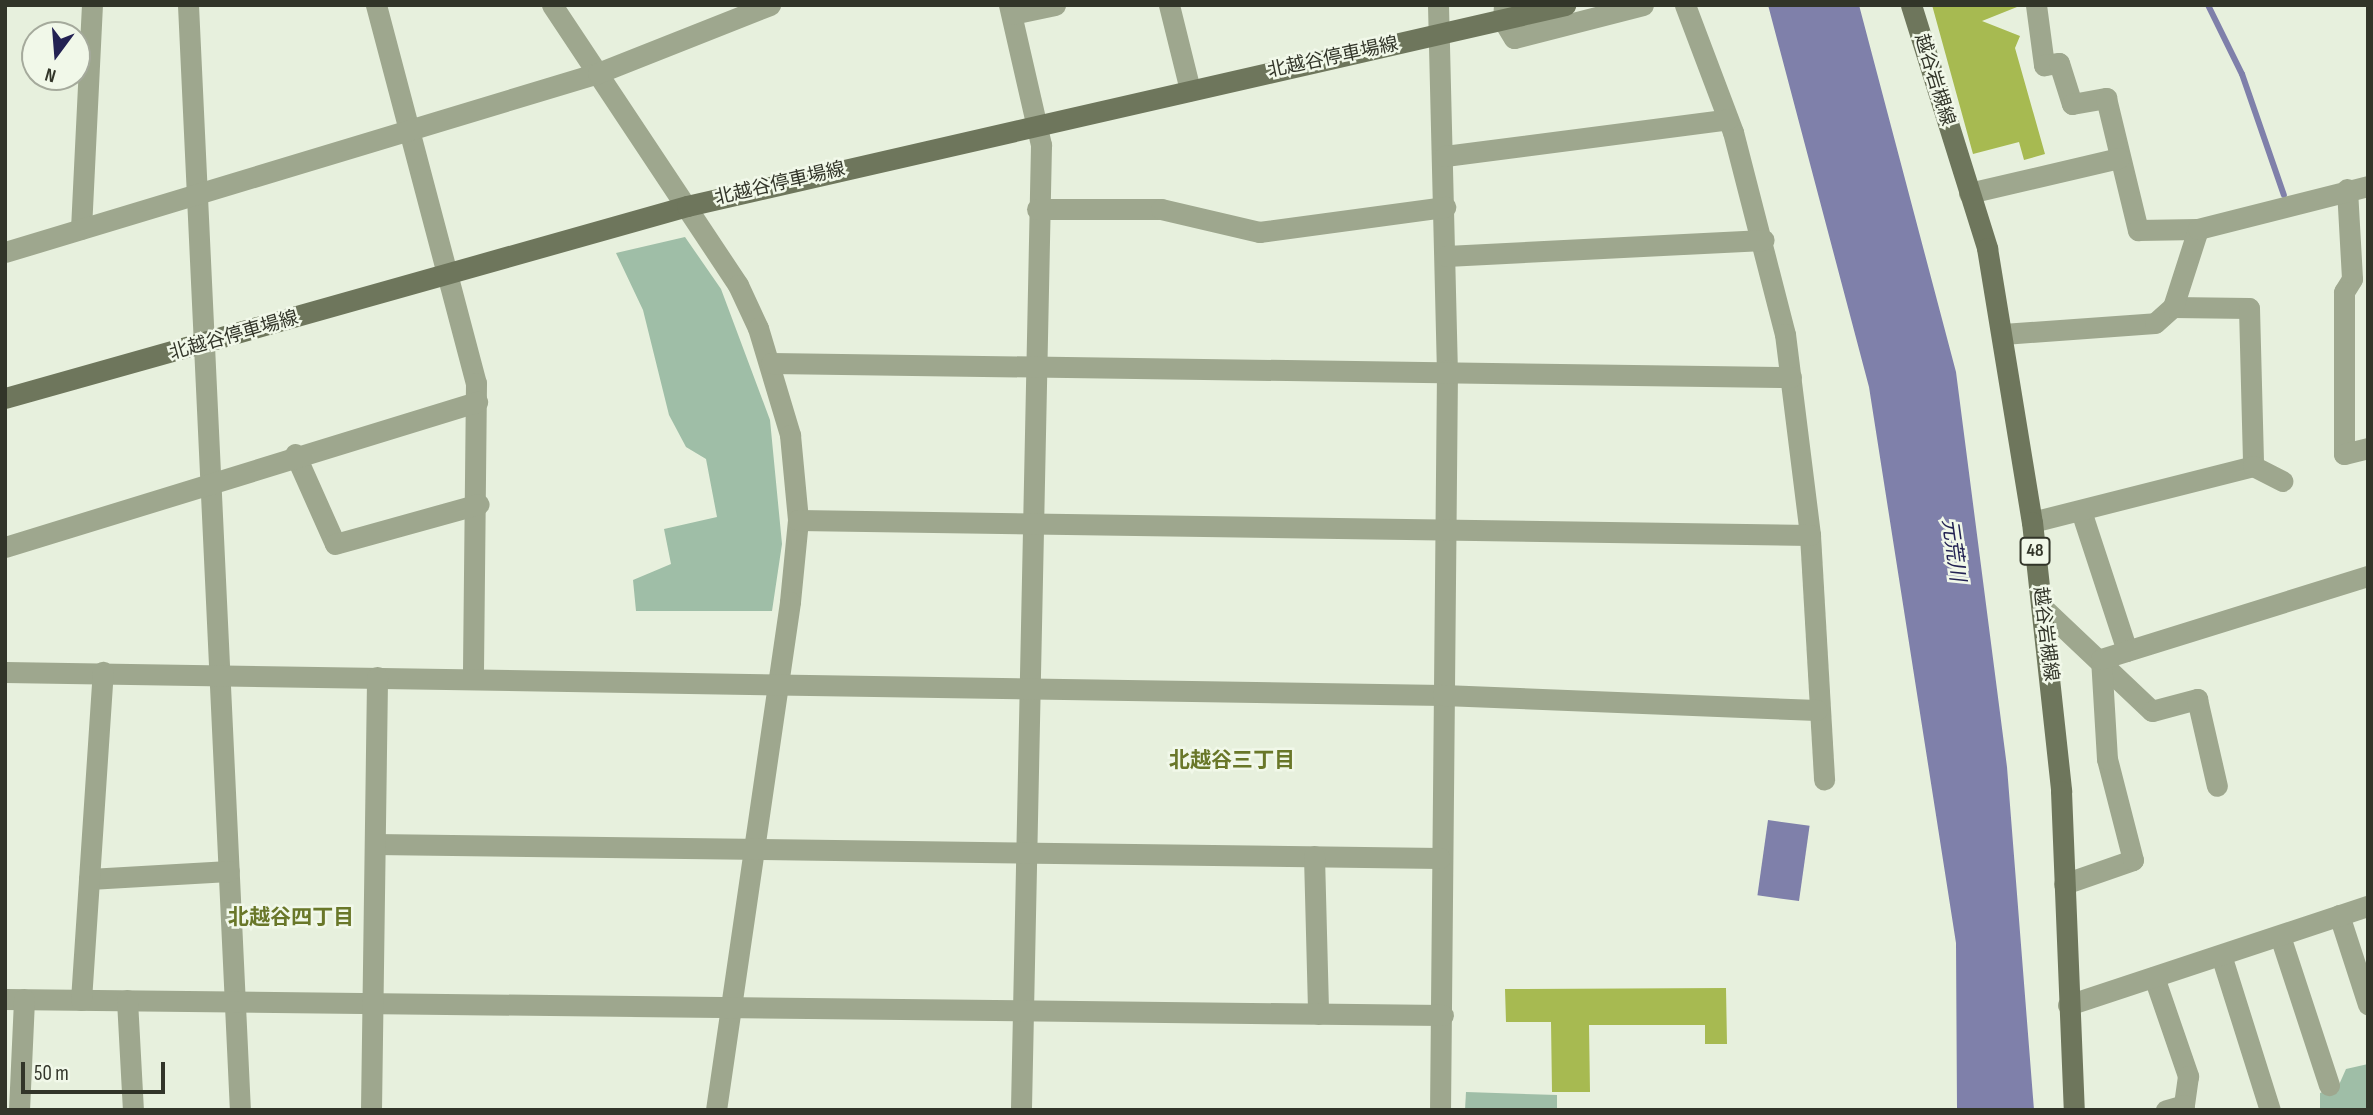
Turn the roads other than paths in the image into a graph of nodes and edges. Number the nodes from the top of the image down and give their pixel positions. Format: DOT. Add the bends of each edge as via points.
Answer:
graph roads {
  1 [pos="92,5"];
  2 [pos="188,5"];
  3 [pos="376,5"];
  4 [pos="552,5"];
  5 [pos="770,5"];
  6 [pos="1055,5"];
  7 [pos="1169,5"];
  8 [pos="1438,5"];
  9 [pos="1565,5"];
  10 [pos="1643,5"];
  11 [pos="1685,5"];
  12 [pos="1912,5"];
  13 [pos="2036,5"];
  14 [pos="1010,10"];
  15 [pos="1503,13"];
  16 [pos="1444,34"];
  17 [pos="598,72"];
  18 [pos="1190,90"];
  19 [pos="1728,119"];
  20 [pos="1040,123"];
  21 [pos="409,130"];
  22 [pos="1445,156"];
  23 [pos="2119,158"];
  24 [pos="2357,188"];
  25 [pos="1969,193"];
  26 [pos="196,194"];
  27 [pos="687,206"];
  28 [pos="1446,207"];
  29 [pos="1037,209"];
  30 [pos="81,229"];
  31 [pos="2198,229"];
  32 [pos="1763,240"];
  33 [pos="5,252"];
  34 [pos="1446,256"];
  35 [pos="447,275"];
  36 [pos="2368,291"];
  37 [pos="2344,292"];
  38 [pos="2173,307"];
  39 [pos="2003,334"];
  40 [pos="205,344"];
  41 [pos="771,363"];
  42 [pos="1037,363"];
  43 [pos="1447,370"];
  44 [pos="1791,377"];
  45 [pos="5,398"];
  46 [pos="477,402"];
  47 [pos="2368,448"];
  48 [pos="295,454"];
  49 [pos="2253,466"];
  50 [pos="2282,481"];
  51 [pos="209,483"];
  52 [pos="479,504"];
  53 [pos="2082,514"];
  54 [pos="798,520"];
  55 [pos="2032,522"];
  56 [pos="1034,523"];
  57 [pos="1446,531"];
  58 [pos="1810,535"];
  59 [pos="5,547"];
  60 [pos="2368,576"];
  61 [pos="2043,608"];
  62 [pos="2127,651"];
  63 [pos="2101,659"];
  64 [pos="5,672"];
  65 [pos="103,672"];
  66 [pos="219,674"];
  67 [pos="377,677"];
  68 [pos="473,679"];
  69 [pos="778,683"];
  70 [pos="1031,688"];
  71 [pos="1443,695"];
  72 [pos="1817,710"];
  73 [pos="1824,780"];
  74 [pos="2217,786"];
  75 [pos="375,844"];
  76 [pos="754,849"];
  77 [pos="1027,852"];
  78 [pos="1314,856"];
  79 [pos="1440,858"];
  80 [pos="229,871"];
  81 [pos="89,878"];
  82 [pos="2064,884"];
  83 [pos="2368,906"];
  84 [pos="2339,915"];
  85 [pos="2280,936"];
  86 [pos="2221,955"];
  87 [pos="2154,976"];
  88 [pos="15,999"];
  89 [pos="81,1000"];
  90 [pos="128,1000"];
  91 [pos="235,1002"];
  92 [pos="373,1004"];
  93 [pos="2368,1004"];
  94 [pos="2068,1005"];
  95 [pos="731,1009"];
  96 [pos="1024,1011"];
  97 [pos="1318,1014"];
  98 [pos="1443,1015"];
  99 [pos="2329,1085"];
  100 [pos="19,1110"];
  101 [pos="133,1110"];
  102 [pos="240,1110"];
  103 [pos="372,1110"];
  104 [pos="716,1110"];
  105 [pos="1021,1110"];
  106 [pos="1440,1110"];
  107 [pos="2074,1110"];
  108 [pos="2166,1110"];
  109 [pos="2270,1110"];
  1 -- 30 [label="street"];
  2 -- 26 [label="street"];
  3 -- 21 [label="street"];
  4 -- 17 [label="street"];
  5 -- 17 [label="street"];
  6 -- 14 [label="street"];
  7 -- 18 [label="street"];
  8 -- 16 [label="street"];
  9 -- 15 [label="main road, 北越谷停車場線"];
  10 -- 15 [label="street" via="1514,38"];
  11 -- 19 [label="street"];
  12 -- 25 [label="main road, 越谷岩槻線 / 48"];
  13 -- 23 [label="street" via="2044,65 2059,64 2072,104 2106,98"];
  14 -- 20 [label="street"];
  15 -- 16 [label="main road, 北越谷停車場線"];
  16 -- 18 [label="main road, 北越谷停車場線"];
  16 -- 22 [label="street"];
  17 -- 21 [label="street"];
  17 -- 27 [label="street"];
  18 -- 20 [label="main road, 北越谷停車場線"];
  19 -- 22 [label="street"];
  19 -- 32 [label="street"];
  20 -- 27 [label="main road, 北越谷停車場線"];
  20 -- 29 [label="street"];
  21 -- 26 [label="street"];
  21 -- 35 [label="street"];
  22 -- 28 [label="street"];
  23 -- 25 [label="street"];
  23 -- 31 [label="street" via="2138,230"];
  24 -- 31 [label="street"];
  24 -- 37 [label="street" via="2352,279"];
  25 -- 39 [label="main road, 越谷岩槻線 / 48" via="1987,248"];
  26 -- 30 [label="street"];
  26 -- 40 [label="street"];
  27 -- 35 [label="main road, 北越谷停車場線"];
  27 -- 41 [label="street" via="738,285"];
  28 -- 29 [label="street" via="1259,232 1161,209"];
  28 -- 34 [label="street"];
  29 -- 42 [label="street"];
  30 -- 33 [label="street"];
  31 -- 38 [label="street"];
  32 -- 34 [label="street"];
  32 -- 44 [label="street"];
  34 -- 43 [label="street"];
  35 -- 40 [label="main road, 北越谷停車場線"];
  35 -- 46 [label="street"];
  36 -- 37 [label="street"];
  37 -- 47 [label="street" via="2344,454"];
  38 -- 39 [label="street" via="2155,323"];
  38 -- 49 [label="street" via="2249,308"];
  39 -- 55 [label="main road, 越谷岩槻線 / 48"];
  40 -- 45 [label="main road, 北越谷停車場線"];
  40 -- 51 [label="street"];
  41 -- 42 [label="street"];
  41 -- 54 [label="street" via="790,435"];
  42 -- 43 [label="street"];
  42 -- 56 [label="street"];
  43 -- 44 [label="street"];
  43 -- 57 [label="street"];
  44 -- 58 [label="street"];
  46 -- 48 [label="street"];
  46 -- 52 [label="street"];
  48 -- 51 [label="street"];
  48 -- 52 [label="street" via="335,544"];
  49 -- 50 [label="street"];
  49 -- 53 [label="street"];
  51 -- 59 [label="street"];
  51 -- 66 [label="street"];
  52 -- 68 [label="street"];
  53 -- 55 [label="street"];
  53 -- 62 [label="street"];
  54 -- 56 [label="street"];
  54 -- 69 [label="street"];
  55 -- 61 [label="main road, 越谷岩槻線 / 48"];
  56 -- 57 [label="street"];
  56 -- 70 [label="street"];
  57 -- 58 [label="street"];
  57 -- 71 [label="street"];
  58 -- 72 [label="street"];
  60 -- 62 [label="street"];
  61 -- 63 [label="street"];
  61 -- 82 [label="main road, 越谷岩槻線 / 48"];
  62 -- 63 [label="street"];
  63 -- 74 [label="street" via="2152,711 2197,699"];
  63 -- 82 [label="street" via="2107,759 2133,860"];
  64 -- 65 [label="street"];
  65 -- 66 [label="street"];
  65 -- 81 [label="street"];
  66 -- 67 [label="street"];
  66 -- 80 [label="street"];
  67 -- 68 [label="street"];
  67 -- 75 [label="street"];
  68 -- 69 [label="street"];
  69 -- 70 [label="street"];
  69 -- 76 [label="street"];
  70 -- 71 [label="street"];
  70 -- 77 [label="street"];
  71 -- 72 [label="street"];
  71 -- 79 [label="street"];
  72 -- 73 [label="street"];
  75 -- 76 [label="street"];
  75 -- 92 [label="street"];
  76 -- 77 [label="street"];
  76 -- 95 [label="street"];
  77 -- 78 [label="street"];
  77 -- 96 [label="street"];
  78 -- 79 [label="street"];
  78 -- 97 [label="street"];
  79 -- 98 [label="street"];
  80 -- 81 [label="street"];
  80 -- 91 [label="street"];
  81 -- 89 [label="street"];
  82 -- 94 [label="main road, 越谷岩槻線 / 48"];
  83 -- 84 [label="street"];
  84 -- 85 [label="street"];
  84 -- 93 [label="street"];
  85 -- 86 [label="street"];
  85 -- 99 [label="street"];
  86 -- 87 [label="street"];
  86 -- 109 [label="street"];
  87 -- 94 [label="street"];
  87 -- 108 [label="street" via="2188,1076 2184,1105"];
  88 -- 89 [label="street"];
  88 -- 100 [label="street"];
  89 -- 90 [label="street"];
  90 -- 91 [label="street"];
  90 -- 101 [label="street"];
  91 -- 92 [label="street"];
  91 -- 102 [label="street"];
  92 -- 95 [label="street"];
  92 -- 103 [label="street"];
  94 -- 107 [label="main road, 越谷岩槻線 / 48"];
  95 -- 96 [label="street"];
  95 -- 104 [label="street"];
  96 -- 97 [label="street"];
  96 -- 105 [label="street"];
  97 -- 98 [label="street"];
  98 -- 106 [label="street"];
}
